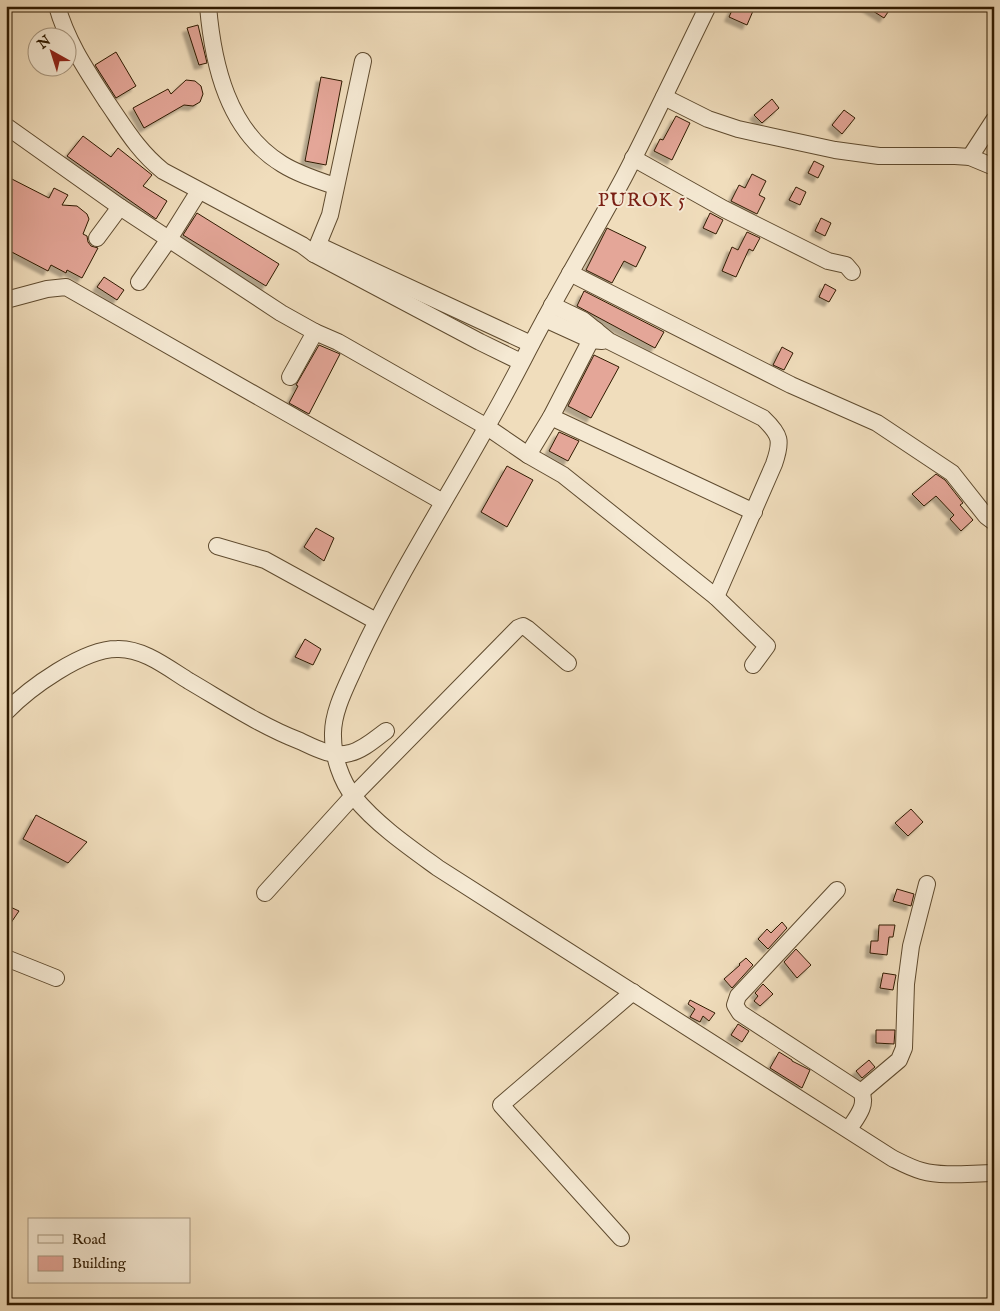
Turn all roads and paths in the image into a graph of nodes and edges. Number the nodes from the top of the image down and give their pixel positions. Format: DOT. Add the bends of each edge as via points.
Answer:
graph roads {
  1 [pos="57,6"];
  2 [pos="208,6"];
  3 [pos="708,6"];
  4 [pos="363,61"];
  5 [pos="664,97"];
  6 [pos="994,120"];
  7 [pos="6,126"];
  8 [pos="633,158"];
  9 [pos="970,158"];
  10 [pos="994,167"];
  11 [pos="335,186"];
  12 [pos="199,191"];
  13 [pos="120,207"];
  14 [pos="97,238"];
  15 [pos="169,239"];
  16 [pos="312,248"];
  17 [pos="852,272"];
  18 [pos="570,274"];
  19 [pos="139,282"];
  20 [pos="6,300"];
  21 [pos="549,312"];
  22 [pos="501,330"];
  23 [pos="315,332"];
  24 [pos="594,335"];
  25 [pos="531,344"];
  26 [pos="492,348"];
  27 [pos="521,362"];
  28 [pos="290,377"];
  29 [pos="551,417"];
  30 [pos="487,427"];
  31 [pos="528,455"];
  32 [pos="442,502"];
  33 [pos="754,512"];
  34 [pos="994,522"];
  35 [pos="217,546"];
  36 [pos="716,597"];
  37 [pos="376,621"];
  38 [pos="568,663"];
  39 [pos="753,665"];
  40 [pos="6,712"];
  41 [pos="386,731"];
  42 [pos="335,754"];
  43 [pos="353,796"];
  44 [pos="927,884"];
  45 [pos="837,890"];
  46 [pos="265,893"];
  47 [pos="6,958"];
  48 [pos="56,978"];
  49 [pos="632,992"];
  50 [pos="861,1092"];
  51 [pos="849,1129"];
  52 [pos="994,1173"];
  53 [pos="620,1238"];
  1 -- 12 [label="street" via="79,60 135,144 163,171"];
  2 -- 11 [label="street" via="211,43 226,97 249,134 281,164"];
  3 -- 5 [label="street"];
  4 -- 11 [label="street"];
  5 -- 8 [label="street"];
  5 -- 9 [label="street" via="708,119 738,129 835,150 879,156"];
  6 -- 9 [label="street"];
  7 -- 13 [label="street"];
  8 -- 17 [label="street" via="724,209 828,261 846,265"];
  8 -- 18 [label="street"];
  9 -- 10 [label="street"];
  11 -- 16 [label="street" via="330,215"];
  12 -- 15 [label="street"];
  12 -- 16 [label="street"];
  13 -- 14 [label="street"];
  13 -- 15 [label="street"];
  15 -- 19 [label="street"];
  15 -- 23 [label="street"];
  16 -- 22 [label="street"];
  16 -- 26 [label="street"];
  18 -- 21 [label="street"];
  18 -- 34 [label="street" via="791,385 877,424 952,473"];
  20 -- 32 [label="street" via="66,287"];
  21 -- 24 [label="street"];
  21 -- 25 [label="street"];
  22 -- 25 [label="street"];
  22 -- 26 [label="street"];
  23 -- 28 [label="street"];
  23 -- 30 [label="street"];
  24 -- 29 [label="street"];
  24 -- 33 [label="street" via="763,418 771,426 778,436 779,449"];
  25 -- 27 [label="street"];
  26 -- 27 [label="street"];
  27 -- 30 [label="street"];
  29 -- 31 [label="street"];
  29 -- 33 [label="street"];
  30 -- 31 [label="street"];
  30 -- 32 [label="street"];
  31 -- 36 [label="street" via="563,475"];
  32 -- 37 [label="street"];
  33 -- 36 [label="street"];
  35 -- 37 [label="street" via="266,560"];
  36 -- 39 [label="street" via="767,646"];
  37 -- 42 [label="street" via="337,713 333,734"];
  38 -- 43 [label="street" via="523,626 518,628"];
  40 -- 42 [label="street" via="40,682 101,651 118,649 135,652 157,662 268,726"];
  41 -- 42 [label="street" via="356,752"];
  42 -- 43 [label="street"];
  43 -- 46 [label="street"];
  43 -- 49 [label="street" via="394,835 438,868"];
  44 -- 50 [label="street" via="911,946 904,1048 898,1060"];
  45 -- 50 [label="street" via="738,996 735,1005 740,1013"];
  47 -- 48 [label="street"];
  49 -- 51 [label="street"];
  49 -- 53 [label="street" via="501,1105"];
  50 -- 51 [label="street" via="863,1106"];
  51 -- 52 [label="street" via="892,1158 923,1172"];
}
